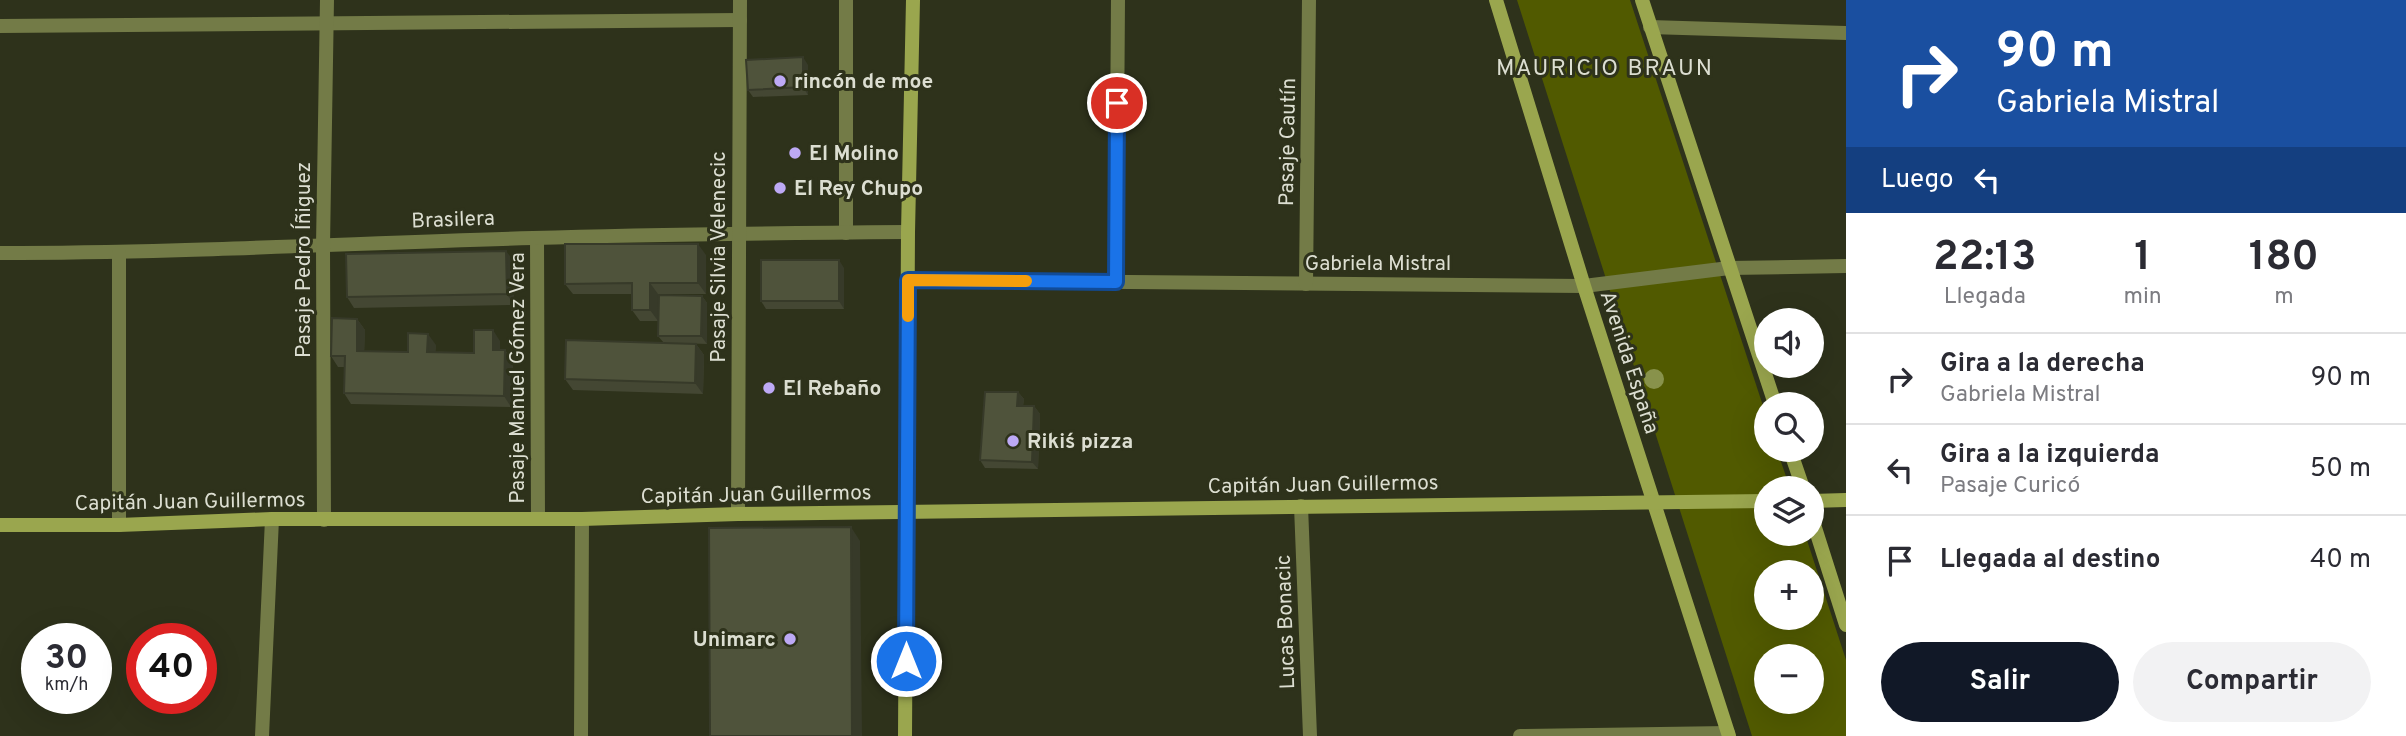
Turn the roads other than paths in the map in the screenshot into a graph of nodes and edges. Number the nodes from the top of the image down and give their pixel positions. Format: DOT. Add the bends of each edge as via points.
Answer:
graph roads {
  1 [pos="327,0"];
  2 [pos="740,0"];
  3 [pos="846,0"];
  4 [pos="913,0"];
  5 [pos="1118,0"];
  6 [pos="1309,0"];
  7 [pos="1496,0"];
  8 [pos="1642,0"];
  9 [pos="740,20"];
  10 [pos="326,24"];
  11 [pos="0,26"];
  12 [pos="1650,27"];
  13 [pos="1846,33"];
  14 [pos="908,232"];
  15 [pos="740,233"];
  16 [pos="846,233"];
  17 [pos="537,238"];
  18 [pos="323,245"];
  19 [pos="0,253"];
  20 [pos="119,253"];
  21 [pos="1846,267"];
  22 [pos="1729,268"];
  23 [pos="908,280"];
  24 [pos="1116,282"];
  25 [pos="1307,284"];
  26 [pos="1584,286"];
  27 [pos="1771,392"];
  28 [pos="1846,500"];
  29 [pos="1653,501"];
  30 [pos="1754,501"];
  31 [pos="1824,501"];
  32 [pos="1301,506"];
  33 [pos="907,512"];
  34 [pos="738,514"];
  35 [pos="538,518"];
  36 [pos="272,519"];
  37 [pos="582,519"];
  38 [pos="324,520"];
  39 [pos="118,524"];
  40 [pos="0,525"];
  41 [pos="1821,546"];
  42 [pos="1846,625"];
  43 [pos="1729,735"];
  44 [pos="262,736"];
  45 [pos="580,736"];
  46 [pos="905,736"];
  47 [pos="1310,736"];
  48 [pos="1520,736"];
  1 -- 10 [label="street, Pasaje Pedro Íñiguez"];
  2 -- 9 [label="street, Pasaje Silvia Velenecic"];
  3 -- 16 [label="street"];
  4 -- 14 [label="street"];
  5 -- 24 [label="street"];
  6 -- 25 [label="street, Pasaje Cautín"];
  7 -- 26 [label="street, Avenida España"];
  8 -- 12 [label="street"];
  9 -- 10 [label="street"];
  9 -- 15 [label="street, Pasaje Silvia Velenecic"];
  10 -- 11 [label="street"];
  10 -- 18 [label="street, Pasaje Pedro Íñiguez"];
  12 -- 13 [label="street"];
  12 -- 22 [label="street"];
  14 -- 16 [label="street, Brasilera"];
  14 -- 23 [label="street"];
  15 -- 16 [label="street, Brasilera"];
  15 -- 17 [label="street, Brasilera"];
  15 -- 34 [label="street, Pasaje Silvia Velenecic"];
  17 -- 18 [label="street, Brasilera"];
  17 -- 35 [label="street, Pasaje Manuel Gómez Vera"];
  18 -- 20 [label="street, Brasilera"];
  18 -- 38 [label="street, Pasaje Pedro Íñiguez"];
  19 -- 20 [label="street, Brasilera"];
  20 -- 39 [label="street"];
  21 -- 22 [label="street, Gabriela Mistral"];
  22 -- 26 [label="street, Gabriela Mistral"];
  22 -- 27 [label="street"];
  23 -- 24 [label="street, Gabriela Mistral"];
  23 -- 33 [label="street"];
  24 -- 25 [label="street, Gabriela Mistral"];
  25 -- 26 [label="street, Gabriela Mistral"];
  26 -- 29 [label="street, Avenida España"];
  28 -- 31 [label="street"];
  29 -- 30 [label="street, Capitán Juan Guillermos"];
  29 -- 32 [label="street, Capitán Juan Guillermos"];
  29 -- 43 [label="street, Avenida España"];
  32 -- 33 [label="street, Capitán Juan Guillermos"];
  32 -- 47 [label="street, Lucas Bonacic"];
  33 -- 34 [label="street, Capitán Juan Guillermos"];
  33 -- 46 [label="street"];
  34 -- 37 [label="street, Capitán Juan Guillermos"];
  35 -- 37 [label="street, Capitán Juan Guillermos"];
  35 -- 38 [label="street, Capitán Juan Guillermos"];
  36 -- 38 [label="street, Capitán Juan Guillermos"];
  36 -- 39 [label="street, Capitán Juan Guillermos"];
  36 -- 44 [label="street"];
  37 -- 45 [label="street"];
  39 -- 40 [label="street, Capitán Juan Guillermos"];
  41 -- 42 [label="street"];
  43 -- 48 [label="street"];
}
